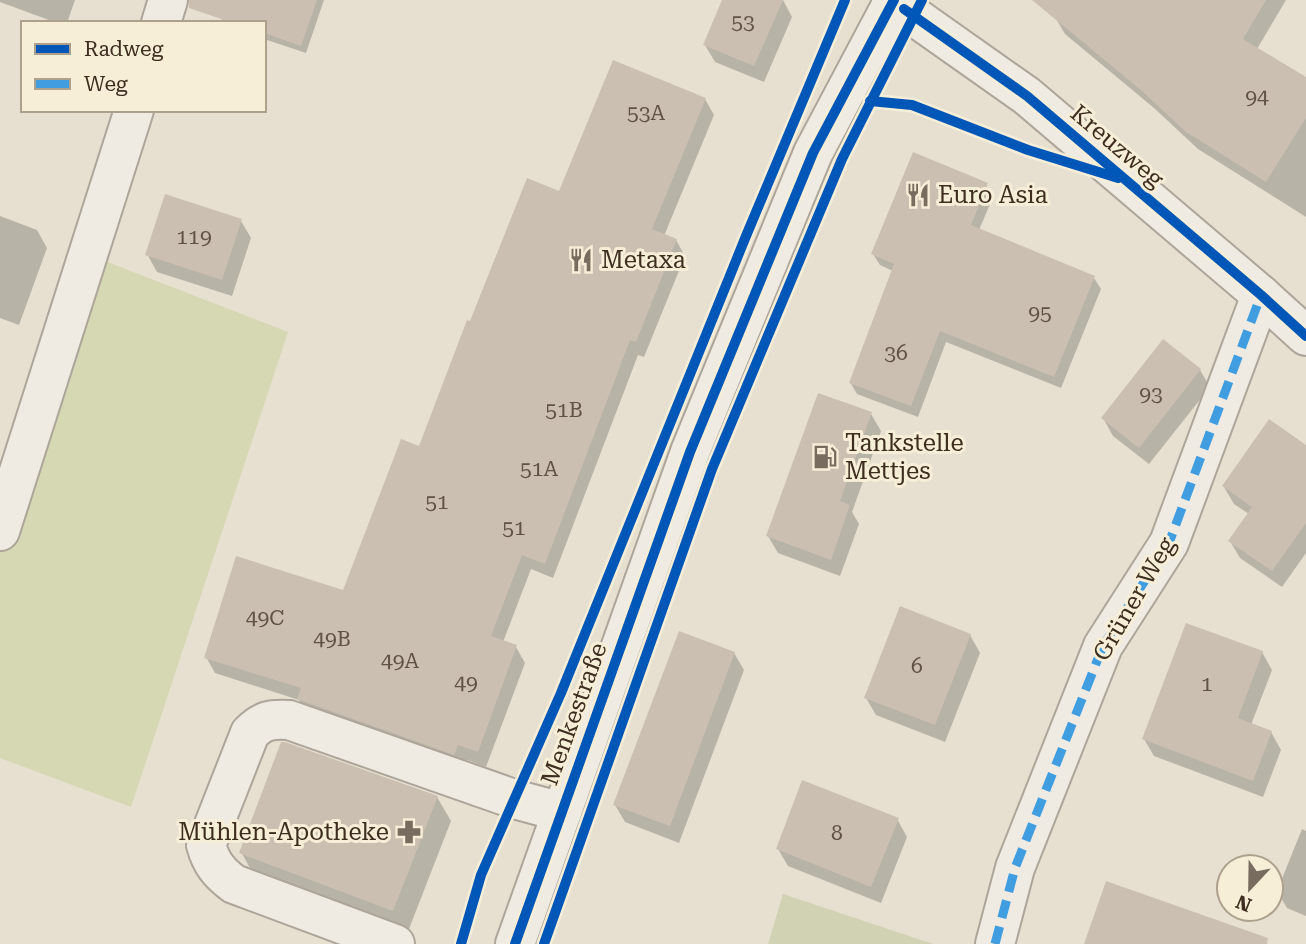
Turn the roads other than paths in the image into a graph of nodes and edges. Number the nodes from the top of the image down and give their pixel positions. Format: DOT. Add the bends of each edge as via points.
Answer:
graph roads {
  1 [pos="168,0"];
  2 [pos="893,0"];
  3 [pos="162,21"];
  4 [pos="133,112"];
  5 [pos="1261,295"];
  6 [pos="1306,336"];
  7 [pos="0,531"];
  8 [pos="562,812"];
  9 [pos="395,944"];
  10 [pos="515,944"];
  11 [pos="995,944"];
  1 -- 3 [label="street"];
  2 -- 5 [label="street, Kreuzweg" via="1027,96"];
  2 -- 8 [label="street, Menkestraße" via="813,153 690,452"];
  4 -- 7 [label="street"];
  5 -- 6 [label="street, Kreuzweg"];
  5 -- 11 [label="street, Grüner Weg" via="1169,543 1103,646 1015,868"];
  8 -- 9 [label="street" via="289,720 259,724 250,733 206,845 210,859 234,884"];
  8 -- 10 [label="street, Menkestraße"];
}
